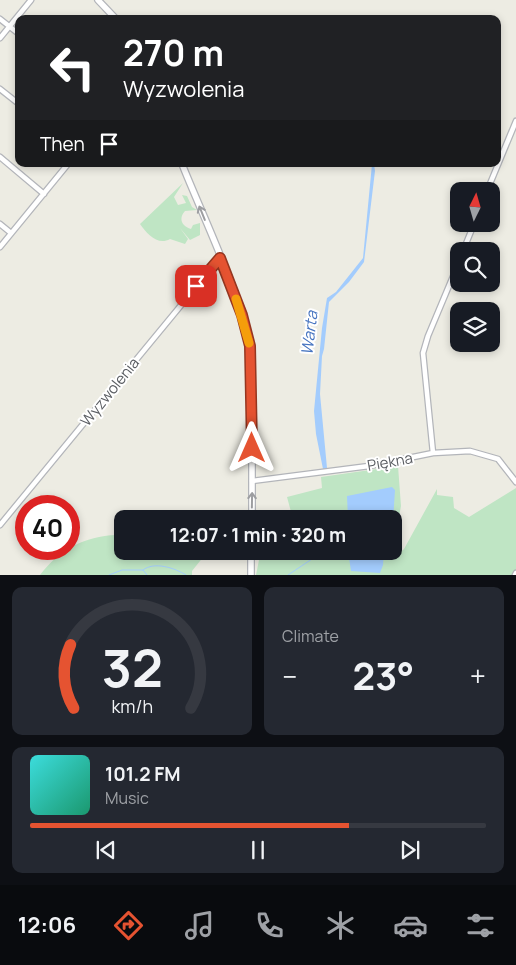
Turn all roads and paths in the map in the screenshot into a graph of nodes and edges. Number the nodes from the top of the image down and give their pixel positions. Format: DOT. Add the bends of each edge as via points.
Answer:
graph roads {
  1 [pos="31,0"];
  2 [pos="98,0"];
  3 [pos="18,15"];
  4 [pos="112,15"];
  5 [pos="0,19"];
  6 [pos="15,19"];
  7 [pos="9,26"];
  8 [pos="15,31"];
  9 [pos="0,38"];
  10 [pos="0,89"];
  11 [pos="15,101"];
  12 [pos="516,121"];
  13 [pos="0,157"];
  14 [pos="501,157"];
  15 [pos="66,167"];
  16 [pos="183,167"];
  17 [pos="497,167"];
  18 [pos="491,182"];
  19 [pos="44,194"];
  20 [pos="0,224"];
  21 [pos="11,233"];
  22 [pos="0,247"];
  23 [pos="220,258"];
  24 [pos="450,283"];
  25 [pos="433,453"];
  26 [pos="252,481"];
  27 [pos="516,482"];
  28 [pos="252,510"];
  29 [pos="0,525"];
  30 [pos="251,560"];
  31 [pos="251,575"];
  1 -- 3 [label="street"];
  2 -- 4 [label="street"];
  5 -- 7 [label="street"];
  6 -- 7 [label="street"];
  7 -- 8 [label="street"];
  7 -- 9 [label="street"];
  10 -- 11 [label="street"];
  12 -- 14 [label="street"];
  13 -- 19 [label="street"];
  15 -- 19 [label="street"];
  23 -- 16 [label="street, one-way"];
  17 -- 18 [label="street"];
  19 -- 21 [label="street"];
  20 -- 21 [label="street"];
  21 -- 22 [label="street"];
  23 -- 26 [label="street" via="250,346"];
  23 -- 29 [label="street, Wyzwolenia"];
  24 -- 25 [label="street" via="423,353"];
  25 -- 26 [label="street, Piękna" via="369,466"];
  25 -- 27 [label="street, Piękna" via="470,452 498,459"];
  28 -- 26 [label="street, one-way"];
  30 -- 31 [label="street"];
}
